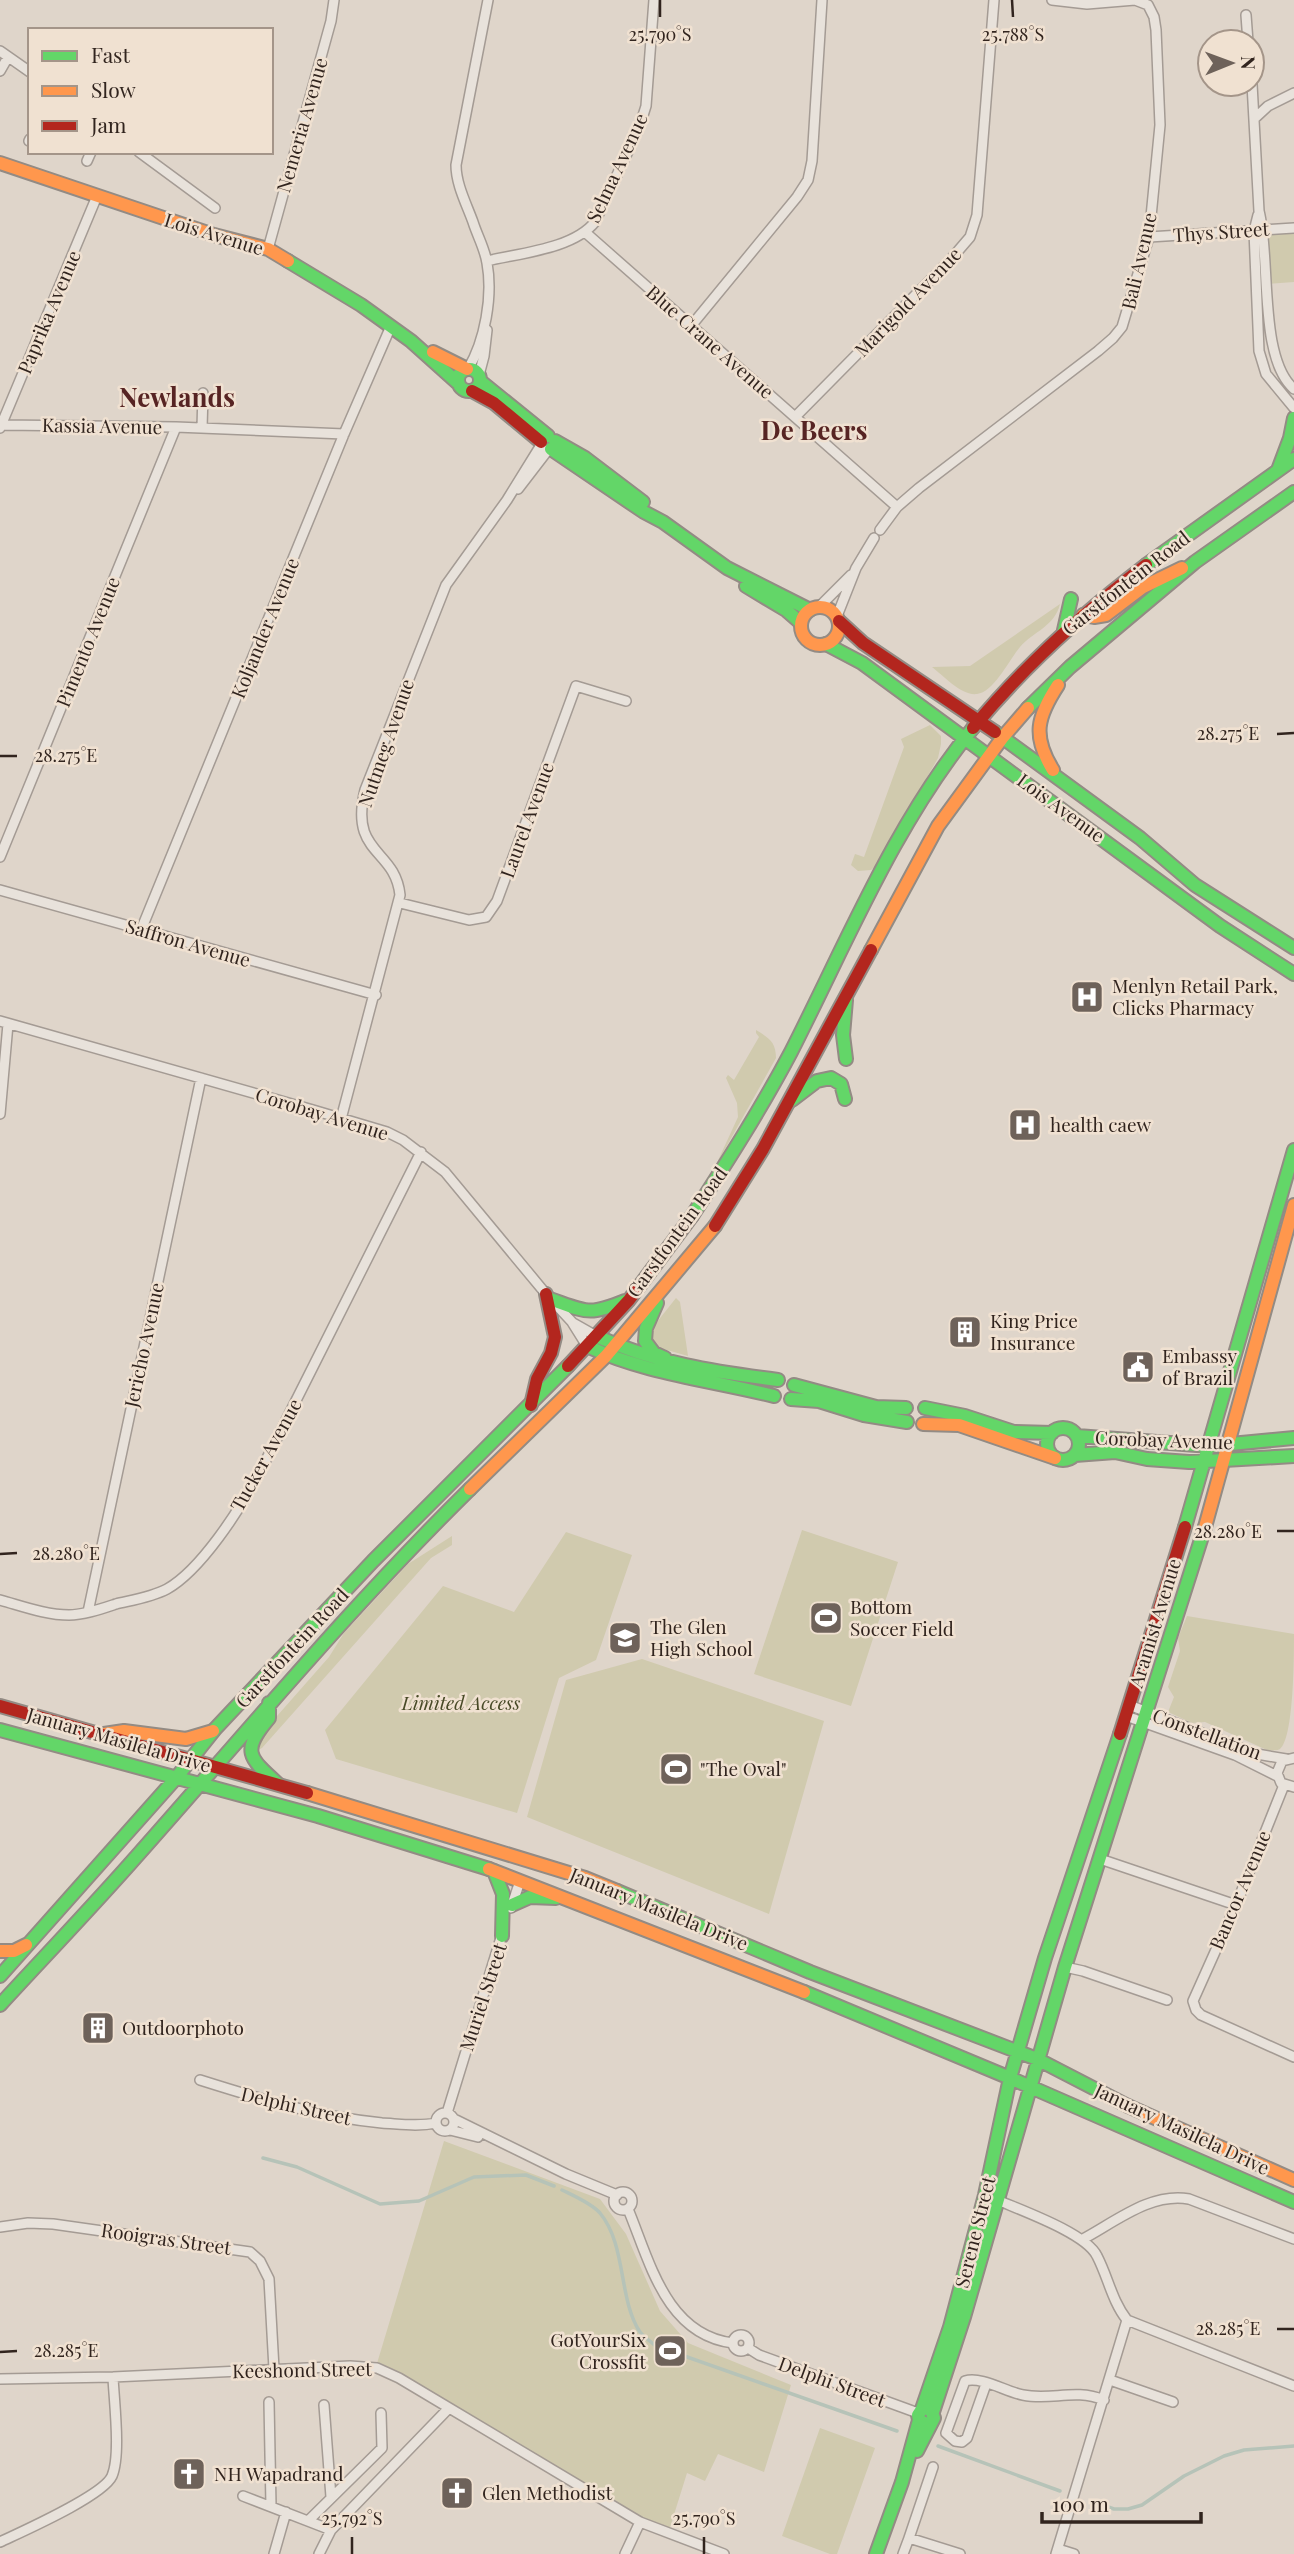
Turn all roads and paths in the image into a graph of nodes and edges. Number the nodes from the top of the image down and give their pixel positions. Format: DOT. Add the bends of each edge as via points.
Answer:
graph roads {
  1 [pos="334,0"];
  2 [pos="488,0"];
  3 [pos="654,0"];
  4 [pos="822,0"];
  5 [pos="994,0"];
  6 [pos="1052,0"];
  7 [pos="1246,15"];
  8 [pos="1247,28"];
  9 [pos="4,54"];
  10 [pos="0,71"];
  11 [pos="28,71"];
  12 [pos="1294,93"];
  13 [pos="1253,98"];
  14 [pos="1255,118"];
  15 [pos="142,154"];
  16 [pos="0,163"];
  17 [pos="97,195"];
  18 [pos="215,208"];
  19 [pos="1294,228"];
  20 [pos="1259,230"];
  21 [pos="586,233"];
  22 [pos="1149,237"];
  23 [pos="268,249"];
  24 [pos="487,261"];
  25 [pos="391,326"];
  26 [pos="691,326"];
  27 [pos="411,341"];
  28 [pos="474,373"];
  29 [pos="458,384"];
  30 [pos="1294,389"];
  31 [pos="472,391"];
  32 [pos="204,393"];
  33 [pos="1294,408"];
  34 [pos="795,417"];
  35 [pos="1294,418"];
  36 [pos="1,427"];
  37 [pos="176,427"];
  38 [pos="202,428"];
  39 [pos="344,434"];
  40 [pos="547,444"];
  41 [pos="1294,459"];
  42 [pos="1278,471"];
  43 [pos="1294,492"];
  44 [pos="897,507"];
  45 [pos="1195,562"];
  46 [pos="856,568"];
  47 [pos="762,590"];
  48 [pos="1070,599"];
  49 [pos="815,608"];
  50 [pos="1083,615"];
  51 [pos="838,619"];
  52 [pos="801,622"];
  53 [pos="1064,630"];
  54 [pos="827,644"];
  55 [pos="1070,667"];
  56 [pos="626,701"];
  57 [pos="980,720"];
  58 [pos="1003,737"];
  59 [pos="965,738"];
  60 [pos="989,757"];
  61 [pos="1061,781"];
  62 [pos="0,857"];
  63 [pos="0,890"];
  64 [pos="400,903"];
  65 [pos="141,930"];
  66 [pos="1274,937"];
  67 [pos="1294,942"];
  68 [pos="1294,948"];
  69 [pos="1294,974"];
  70 [pos="847,993"];
  71 [pos="376,995"];
  72 [pos="4,1022"];
  73 [pos="846,1059"];
  74 [pos="201,1078"];
  75 [pos="845,1099"];
  76 [pos="788,1102"];
  77 [pos="0,1114"];
  78 [pos="341,1118"];
  79 [pos="1294,1150"];
  80 [pos="421,1152"];
  81 [pos="1294,1205"];
  82 [pos="661,1293"];
  83 [pos="548,1296"];
  84 [pos="629,1300"];
  85 [pos="592,1341"];
  86 [pos="615,1345"];
  87 [pos="606,1356"];
  88 [pos="680,1367"];
  89 [pos="778,1380"];
  90 [pos="794,1385"];
  91 [pos="774,1396"];
  92 [pos="791,1399"];
  93 [pos="531,1405"];
  94 [pos="906,1408"];
  95 [pos="925,1408"];
  96 [pos="906,1422"];
  97 [pos="923,1424"];
  98 [pos="1052,1433"];
  99 [pos="1077,1436"];
  100 [pos="1294,1438"];
  101 [pos="1229,1444"];
  102 [pos="1210,1446"];
  103 [pos="1075,1455"];
  104 [pos="1294,1456"];
  105 [pos="1055,1458"];
  106 [pos="1224,1461"];
  107 [pos="1205,1462"];
  108 [pos="0,1600"];
  109 [pos="88,1612"];
  110 [pos="269,1703"];
  111 [pos="0,1706"];
  112 [pos="1128,1710"];
  113 [pos="1146,1717"];
  114 [pos="215,1729"];
  115 [pos="0,1730"];
  116 [pos="100,1735"];
  117 [pos="1290,1758"];
  118 [pos="189,1762"];
  119 [pos="214,1768"];
  120 [pos="1277,1776"];
  121 [pos="176,1778"];
  122 [pos="200,1784"];
  123 [pos="280,1786"];
  124 [pos="1289,1786"];
  125 [pos="453,1837"];
  126 [pos="1100,1858"];
  127 [pos="494,1871"];
  128 [pos="520,1881"];
  129 [pos="567,1897"];
  130 [pos="512,1905"];
  131 [pos="1236,1905"];
  132 [pos="502,1936"];
  133 [pos="32,1941"];
  134 [pos="0,1951"];
  135 [pos="1065,1967"];
  136 [pos="0,1976"];
  137 [pos="1167,2000"];
  138 [pos="0,2005"];
  139 [pos="1018,2052"];
  140 [pos="1294,2057"];
  141 [pos="1038,2059"];
  142 [pos="1010,2078"];
  143 [pos="200,2080"];
  144 [pos="1030,2087"];
  145 [pos="450,2116"];
  146 [pos="436,2123"];
  147 [pos="450,2130"];
  148 [pos="493,2140"];
  149 [pos="1294,2180"];
  150 [pos="991,2198"];
  151 [pos="1294,2202"];
  152 [pos="0,2227"];
  153 [pos="1083,2239"];
  154 [pos="1294,2239"];
  155 [pos="1127,2320"];
  156 [pos="274,2369"];
  157 [pos="113,2377"];
  158 [pos="0,2379"];
  159 [pos="1110,2380"];
  160 [pos="986,2384"];
  161 [pos="1294,2386"];
  162 [pos="1104,2400"];
  163 [pos="269,2402"];
  164 [pos="1172,2402"];
  165 [pos="324,2405"];
  166 [pos="448,2409"];
  167 [pos="381,2413"];
  168 [pos="925,2415"];
  169 [pos="933,2467"];
  170 [pos="243,2496"];
  171 [pos="331,2497"];
  172 [pos="271,2506"];
  173 [pos="286,2512"];
  174 [pos="308,2521"];
  175 [pos="640,2522"];
  176 [pos="331,2530"];
  177 [pos="909,2538"];
  178 [pos="0,2542"];
  179 [pos="1057,2552"];
  180 [pos="274,2554"];
  181 [pos="319,2554"];
  182 [pos="625,2554"];
  183 [pos="724,2554"];
  184 [pos="876,2554"];
  185 [pos="903,2554"];
  186 [pos="960,2554"];
  187 [pos="1074,2554"];
  1 -- 23 [label="street, Nemeria Avenue"];
  2 -- 24 [label="street" via="456,174"];
  3 -- 21 [label="street, Selma Avenue" via="646,106"];
  4 -- 26 [label="street" via="808,180"];
  5 -- 34 [label="street, Marigold Avenue" via="972,231 952,258"];
  6 -- 22 [label="street, Bali Avenue" via="1087,4 1135,0 1148,5 1154,17 1160,125"];
  7 -- 8 [label="street"];
  9 -- 10 [label="street"];
  9 -- 11 [label="street"];
  12 -- 14 [label="street"];
  13 -- 14 [label="street"];
  14 -- 20 [label="street"];
  15 -- 18 [label="street"];
  16 -- 17 [label="main road, Lois Avenue"];
  17 -- 23 [label="main road, Lois Avenue"];
  17 -- 36 [label="street, Paprika Avenue"];
  19 -- 20 [label="street, Thys Street"];
  20 -- 22 [label="street, Thys Street"];
  20 -- 30 [label="street" via="1275,357 1281,375"];
  20 -- 33 [label="street" via="1259,351 1266,374"];
  21 -- 24 [label="street, Selma Avenue"];
  21 -- 26 [label="street, Blue Crane Avenue"];
  22 -- 44 [label="street, Bali Avenue" via="1126,317 1113,338"];
  23 -- 25 [label="main road, Lois Avenue"];
  24 -- 28 [label="street" via="485,318"];
  25 -- 27 [label="main road, Lois Avenue"];
  25 -- 39 [label="street, Koljander Avenue"];
  26 -- 34 [label="street, Blue Crane Avenue"];
  27 -- 28 [label="main road, Lois Avenue"];
  27 -- 29 [label="main road, Lois Avenue"];
  28 -- 29 [label="main road" via="460,375"];
  28 -- 31 [label="main road" via="478,387"];
  28 -- 40 [label="main road, Lois Avenue"];
  29 -- 31 [label="main road"];
  31 -- 40 [label="main road, Lois Avenue"];
  32 -- 38 [label="street"];
  34 -- 44 [label="street, Blue Crane Avenue"];
  35 -- 42 [label="main road"];
  36 -- 37 [label="street, Kassia Avenue"];
  37 -- 38 [label="street, Kassia Avenue"];
  37 -- 62 [label="street, Pimento Avenue"];
  38 -- 39 [label="street, Kassia Avenue"];
  39 -- 65 [label="street, Koljander Avenue"];
  40 -- 47 [label="main road, Lois Avenue" via="602,470 740,581"];
  40 -- 64 [label="street, Nutmeg Avenue" via="446,585 365,790 362,830 397,881"];
  41 -- 42 [label="main road, Garstfontein Road"];
  42 -- 50 [label="main road, Garstfontein Road"];
  43 -- 45 [label="main road, Garstfontein Road"];
  44 -- 46 [label="street, Bali Avenue"];
  45 -- 50 [label="main road" via="1143,587 1105,615"];
  45 -- 55 [label="main road, Garstfontein Road"];
  46 -- 49 [label="street, Bali Avenue"];
  46 -- 51 [label="street, Bali Avenue"];
  47 -- 49 [label="main road, Lois Avenue"];
  47 -- 52 [label="main road, Lois Avenue"];
  48 -- 53 [label="main road"];
  49 -- 51 [label="main road" via="829,609"];
  49 -- 52 [label="main road"];
  50 -- 53 [label="main road, Garstfontein Road"];
  51 -- 54 [label="main road" via="836,637"];
  51 -- 57 [label="main road, Lois Avenue" via="863,642"];
  52 -- 54 [label="main road" via="806,639"];
  53 -- 57 [label="main road, Garstfontein Road"];
  54 -- 59 [label="main road, Lois Avenue" via="862,663"];
  55 -- 58 [label="main road, Garstfontein Road"];
  55 -- 61 [label="main road" via="1046,702 1038,730 1042,751"];
  56 -- 64 [label="street, Laurel Avenue" via="576,686 497,901 486,917 469,920"];
  57 -- 58 [label="main road, Lois Avenue"];
  57 -- 59 [label="main road, Garstfontein Road"];
  58 -- 60 [label="main road, Garstfontein Road"];
  58 -- 61 [label="main road, Lois Avenue"];
  59 -- 60 [label="main road, Lois Avenue"];
  59 -- 84 [label="main road, Garstfontein Road" via="918,807 740,1143"];
  60 -- 69 [label="main road, Lois Avenue" via="1220,926"];
  60 -- 70 [label="main road, Garstfontein Road" via="938,826"];
  61 -- 66 [label="main road, Lois Avenue" via="1195,884"];
  63 -- 65 [label="street, Saffron Avenue"];
  64 -- 71 [label="street"];
  65 -- 71 [label="street, Saffron Avenue"];
  66 -- 67 [label="main road"];
  66 -- 68 [label="main road, Lois Avenue"];
  70 -- 73 [label="main road"];
  70 -- 76 [label="main road, Garstfontein Road"];
  71 -- 78 [label="street"];
  72 -- 74 [label="street, Corobay Avenue"];
  72 -- 77 [label="street"];
  74 -- 78 [label="street, Corobay Avenue"];
  74 -- 109 [label="street, Jericho Avenue"];
  75 -- 76 [label="main road" via="841,1084 831,1078"];
  76 -- 82 [label="main road, Garstfontein Road" via="720,1220"];
  78 -- 80 [label="street, Corobay Avenue" via="387,1132"];
  79 -- 102 [label="main road, Aramist Avenue"];
  80 -- 83 [label="street, Corobay Avenue" via="445,1172"];
  80 -- 109 [label="street, Tucker Avenue" via="237,1512 194,1567 174,1584"];
  81 -- 101 [label="main road, Aramist Avenue"];
  82 -- 86 [label="main road, Garstfontein Road"];
  82 -- 88 [label="main road" via="644,1330 644,1341 652,1352"];
  83 -- 84 [label="main road" via="586,1312"];
  83 -- 85 [label="street, Corobay Avenue"];
  83 -- 93 [label="main road" via="554,1341"];
  84 -- 85 [label="main road, Garstfontein Road"];
  85 -- 86 [label="main road, Corobay Avenue"];
  85 -- 87 [label="main road, Corobay Avenue"];
  85 -- 93 [label="main road, Garstfontein Road"];
  86 -- 87 [label="main road, Garstfontein Road"];
  86 -- 88 [label="main road, Corobay Avenue"];
  87 -- 91 [label="main road, Corobay Avenue" via="647,1370"];
  87 -- 110 [label="main road, Garstfontein Road" via="447,1511"];
  88 -- 89 [label="main road, Corobay Avenue"];
  89 -- 90 [label="main road, Corobay Avenue"];
  89 -- 91 [label="main road" via="772,1389"];
  90 -- 92 [label="main road"];
  90 -- 94 [label="main road, Corobay Avenue" via="876,1407"];
  91 -- 92 [label="main road, Corobay Avenue" via="784,1402"];
  92 -- 96 [label="main road, Corobay Avenue"];
  93 -- 114 [label="main road, Garstfontein Road" via="382,1551"];
  94 -- 95 [label="main road, Corobay Avenue" via="914,1404"];
  94 -- 96 [label="main road"];
  95 -- 97 [label="main road"];
  95 -- 98 [label="main road, Corobay Avenue" via="1014,1432"];
  96 -- 97 [label="main road, Corobay Avenue"];
  97 -- 105 [label="main road, Corobay Avenue" via="960,1425"];
  98 -- 99 [label="main road, Corobay Avenue" via="1065,1428"];
  98 -- 105 [label="main road" via="1047,1446"];
  99 -- 102 [label="main road, Corobay Avenue"];
  99 -- 103 [label="main road, Corobay Avenue"];
  100 -- 101 [label="main road, Corobay Avenue"];
  101 -- 102 [label="main road, Corobay Avenue"];
  101 -- 106 [label="main road, Aramist Avenue"];
  102 -- 107 [label="main road, Aramist Avenue"];
  103 -- 105 [label="main road, Corobay Avenue"];
  103 -- 107 [label="main road, Corobay Avenue" via="1115,1452"];
  104 -- 106 [label="main road, Corobay Avenue"];
  106 -- 107 [label="main road, Corobay Avenue"];
  106 -- 113 [label="main road, Aramist Avenue"];
  107 -- 112 [label="main road, Aramist Avenue"];
  108 -- 109 [label="street, Tucker Avenue" via="57,1614"];
  110 -- 119 [label="main road, Garstfontein Road"];
  110 -- 123 [label="main road" via="269,1718 253,1737 251,1751 257,1765"];
  111 -- 116 [label="main road, January Masilela Drive"];
  112 -- 113 [label="street, Constellation"];
  112 -- 139 [label="main road, Aramist Avenue"];
  113 -- 117 [label="street, Constellation" via="1257,1754"];
  113 -- 120 [label="street, Constellation"];
  113 -- 126 [label="main road, Aramist Avenue"];
  114 -- 116 [label="main road" via="186,1739 124,1731"];
  114 -- 118 [label="main road, Garstfontein Road"];
  115 -- 121 [label="main road, January Masilela Drive"];
  116 -- 118 [label="main road, January Masilela Drive"];
  117 -- 120 [label="street" via="1279,1765"];
  118 -- 119 [label="main road, January Masilela Drive"];
  118 -- 121 [label="main road, Garstfontein Road"];
  119 -- 122 [label="main road, Garstfontein Road"];
  119 -- 123 [label="main road, January Masilela Drive"];
  120 -- 124 [label="street"];
  121 -- 122 [label="main road, January Masilela Drive"];
  121 -- 133 [label="main road, Garstfontein Road"];
  122 -- 127 [label="main road, January Masilela Drive"];
  122 -- 138 [label="main road, Garstfontein Road"];
  123 -- 125 [label="main road, January Masilela Drive"];
  124 -- 131 [label="street, Bancor Avenue"];
  125 -- 128 [label="main road" via="513,1863"];
  125 -- 139 [label="main road, January Masilela Drive" via="585,1878"];
  126 -- 131 [label="street"];
  126 -- 135 [label="main road, Aramist Avenue"];
  127 -- 128 [label="main road, January Masilela Drive"];
  127 -- 132 [label="main road" via="504,1896"];
  128 -- 129 [label="main road, January Masilela Drive"];
  128 -- 130 [label="street, Muriel Street"];
  129 -- 130 [label="main road" via="530,1897"];
  129 -- 142 [label="main road, January Masilela Drive"];
  130 -- 132 [label="street, Muriel Street"];
  131 -- 140 [label="street, Bancor Avenue" via="1194,1995 1194,2005 1201,2015"];
  132 -- 145 [label="street, Muriel Street"];
  133 -- 134 [label="main road" via="18,1950"];
  133 -- 136 [label="main road, Garstfontein Road"];
  135 -- 137 [label="street"];
  135 -- 141 [label="main road, Aramist Avenue"];
  139 -- 141 [label="main road, January Masilela Drive"];
  139 -- 142 [label="main road, Serene Street"];
  141 -- 144 [label="main road, Aramist Avenue"];
  141 -- 149 [label="main road, January Masilela Drive" via="1146,2115"];
  142 -- 144 [label="main road, January Masilela Drive"];
  142 -- 150 [label="main road, Serene Street"];
  143 -- 146 [label="street, Delphi Street" via="328,2117"];
  144 -- 150 [label="main road, Serene Street"];
  144 -- 151 [label="main road, January Masilela Drive"];
  145 -- 146 [label="street" via="439,2115"];
  145 -- 147 [label="street" via="454,2125"];
  145 -- 148 [label="street"];
  146 -- 147 [label="street" via="442,2131"];
  147 -- 148 [label="street"];
  148 -- 168 [label="street, Delphi Street" via="617,2195 615,2206 628,2209 670,2305 696,2330 733,2343 743,2335 749,2340 748,2348 778,2362"];
  150 -- 153 [label="street"];
  150 -- 168 [label="main road, Serene Street"];
  152 -- 156 [label="street, Rooigras Street" via="53,2224 250,2252 269,2278"];
  153 -- 154 [label="street" via="1151,2202 1172,2196"];
  153 -- 155 [label="street" via="1098,2257"];
  155 -- 159 [label="street"];
  155 -- 161 [label="street"];
  156 -- 157 [label="street, Keeshond Street"];
  156 -- 166 [label="street, Keeshond Street" via="377,2368"];
  157 -- 158 [label="street, Keeshond Street"];
  157 -- 178 [label="street" via="116,2458 109,2482"];
  159 -- 162 [label="street"];
  159 -- 164 [label="street"];
  160 -- 160 [label="street" via="967,2438 950,2438 946,2434 965,2381"];
  160 -- 162 [label="street" via="1024,2395 1076,2393"];
  162 -- 179 [label="street"];
  163 -- 172 [label="street"];
  165 -- 171 [label="street"];
  166 -- 175 [label="street, Keeshond Street"];
  166 -- 176 [label="street"];
  167 -- 171 [label="street" via="382,2448"];
  168 -- 184 [label="main road, Serene Street"];
  169 -- 177 [label="street"];
  170 -- 172 [label="street"];
  171 -- 174 [label="street"];
  172 -- 173 [label="street"];
  173 -- 174 [label="street"];
  173 -- 180 [label="street"];
  174 -- 176 [label="street"];
  175 -- 182 [label="street"];
  175 -- 183 [label="street, Keeshond Street"];
  176 -- 181 [label="street"];
  177 -- 185 [label="street"];
  177 -- 186 [label="street"];
  179 -- 187 [label="street"];
}
